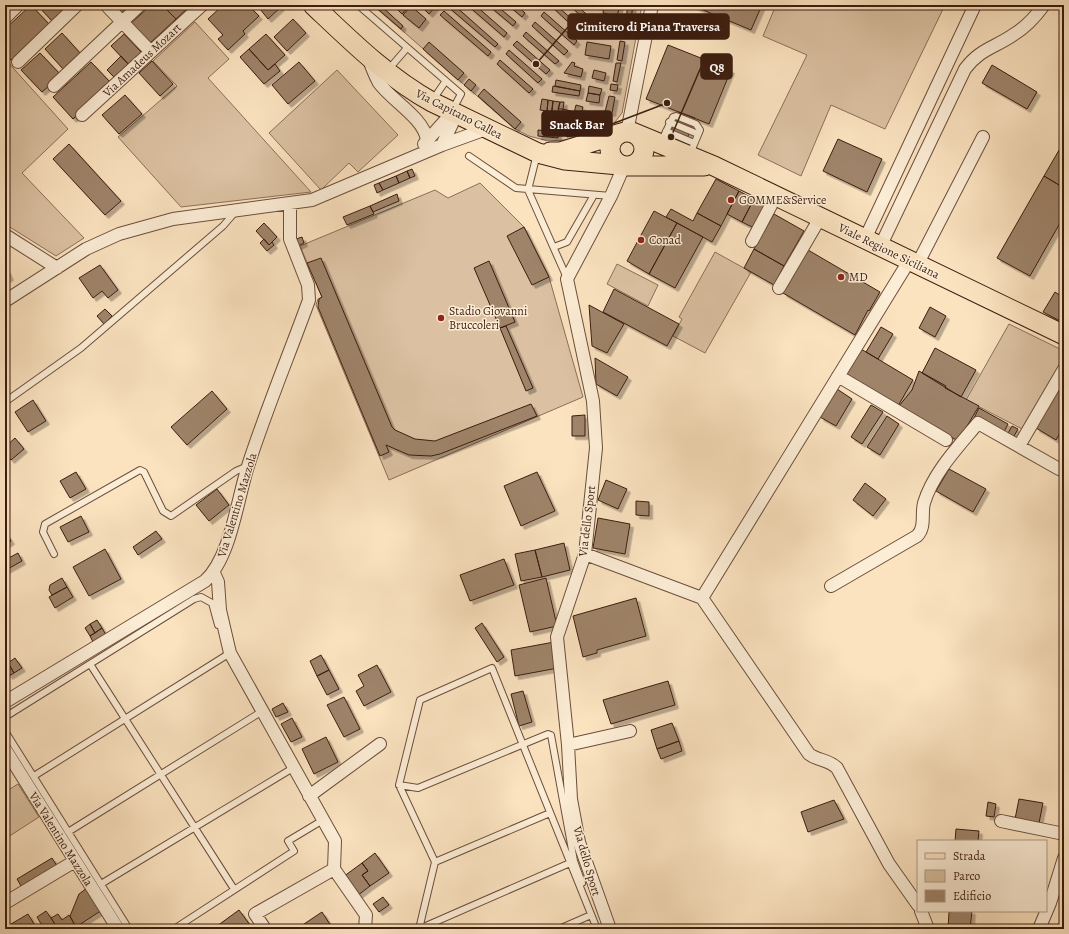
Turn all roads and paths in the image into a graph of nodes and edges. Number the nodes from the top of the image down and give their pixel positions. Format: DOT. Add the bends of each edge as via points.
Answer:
graph roads {
  1 [pos="18,5"];
  2 [pos="77,5"];
  3 [pos="106,5"];
  4 [pos="140,5"];
  5 [pos="202,5"];
  6 [pos="313,5"];
  7 [pos="358,5"];
  8 [pos="652,5"];
  9 [pos="975,5"];
  10 [pos="1044,5"];
  11 [pos="5,18"];
  12 [pos="122,22"];
  13 [pos="407,48"];
  14 [pos="151,52"];
  15 [pos="365,52"];
  16 [pos="18,62"];
  17 [pos="386,72"];
  18 [pos="445,82"];
  19 [pos="54,86"];
  20 [pos="432,102"];
  21 [pos="452,113"];
  22 [pos="82,115"];
  23 [pos="486,129"];
  24 [pos="627,132"];
  25 [pos="983,136"];
  26 [pos="663,138"];
  27 [pos="427,140"];
  28 [pos="442,145"];
  29 [pos="692,149"];
  30 [pos="538,153"];
  31 [pos="469,156"];
  32 [pos="414,158"];
  33 [pos="623,166"];
  34 [pos="714,166"];
  35 [pos="528,190"];
  36 [pos="594,195"];
  37 [pos="611,196"];
  38 [pos="776,196"];
  39 [pos="290,203"];
  40 [pos="239,209"];
  41 [pos="820,218"];
  42 [pos="5,234"];
  43 [pos="752,241"];
  44 [pos="872,243"];
  45 [pos="554,247"];
  46 [pos="913,263"];
  47 [pos="57,268"];
  48 [pos="567,279"];
  49 [pos="779,288"];
  50 [pos="5,301"];
  51 [pos="1064,336"];
  52 [pos="1064,369"];
  53 [pos="838,376"];
  54 [pos="5,402"];
  55 [pos="946,440"];
  56 [pos="1019,446"];
  57 [pos="248,466"];
  58 [pos="1059,469"];
  59 [pos="54,554"];
  60 [pos="585,554"];
  61 [pos="214,573"];
  62 [pos="831,586"];
  63 [pos="702,598"];
  64 [pos="228,654"];
  65 [pos="90,664"];
  66 [pos="5,702"];
  67 [pos="261,712"];
  68 [pos="5,717"];
  69 [pos="125,719"];
  70 [pos="5,731"];
  71 [pos="630,732"];
  72 [pos="522,743"];
  73 [pos="380,744"];
  74 [pos="568,745"];
  75 [pos="5,750"];
  76 [pos="293,768"];
  77 [pos="160,774"];
  78 [pos="34,776"];
  79 [pos="399,785"];
  80 [pos="309,796"];
  81 [pos="550,813"];
  82 [pos="323,820"];
  83 [pos="1001,820"];
  84 [pos="195,828"];
  85 [pos="68,832"];
  86 [pos="1064,834"];
  87 [pos="1064,858"];
  88 [pos="75,860"];
  89 [pos="435,862"];
  90 [pos="570,863"];
  91 [pos="334,869"];
  92 [pos="101,884"];
  93 [pos="234,889"];
  94 [pos="596,895"];
  95 [pos="5,903"];
  96 [pos="917,904"];
  97 [pos="1047,910"];
  98 [pos="921,912"];
  99 [pos="1046,912"];
  100 [pos="591,915"];
  101 [pos="118,929"];
  102 [pos="129,929"];
  103 [pos="174,929"];
  104 [pos="265,929"];
  105 [pos="366,929"];
  106 [pos="419,929"];
  107 [pos="559,929"];
  108 [pos="597,929"];
  109 [pos="610,929"];
  110 [pos="928,929"];
  111 [pos="1039,929"];
  1 -- 11 [label="street"];
  2 -- 16 [label="street"];
  3 -- 12 [label="street"];
  4 -- 12 [label="street"];
  5 -- 14 [label="street, Via Amadeus Mozart"];
  6 -- 15 [label="main road, Via Capitano Callea"];
  7 -- 13 [label="lane"];
  8 -- 24 [label="street"];
  9 -- 44 [label="street"];
  10 -- 44 [label="street" via="1023,27 1007,39 982,51 965,69"];
  12 -- 14 [label="street"];
  12 -- 19 [label="street"];
  13 -- 17 [label="lane"];
  13 -- 18 [label="lane"];
  14 -- 22 [label="street, Via Amadeus Mozart"];
  15 -- 17 [label="main road, Via Capitano Callea"];
  15 -- 27 [label="street" via="379,83 426,132"];
  17 -- 20 [label="main road, Via Capitano Callea"];
  18 -- 20 [label="lane"];
  18 -- 21 [label="lane" via="461,94"];
  20 -- 21 [label="main road, Via Capitano Callea"];
  21 -- 23 [label="main road, Via Capitano Callea"];
  21 -- 27 [label="street"];
  21 -- 28 [label="street" via="452,124"];
  23 -- 28 [label="street"];
  23 -- 30 [label="main road, Via Capitano Callea"];
  24 -- 26 [label="main road, Viale Regione Siciliana"];
  24 -- 30 [label="main road" via="560,152"];
  24 -- 33 [label="main road" via="613,138 609,148 612,158"];
  24 -- 33 [label="main road" via="641,139 644,149 640,160"];
  25 -- 46 [label="street"];
  26 -- 29 [label="main road, Viale Regione Siciliana"];
  26 -- 29 [label="lane" via="669,122 676,116 696,124 700,130"];
  27 -- 32 [label="street"];
  28 -- 32 [label="street"];
  29 -- 34 [label="main road, Viale Regione Siciliana"];
  30 -- 33 [label="main road, Via Capitano Callea" via="565,160"];
  30 -- 35 [label="lane"];
  31 -- 35 [label="lane" via="516,188"];
  32 -- 39 [label="street" via="320,198"];
  33 -- 34 [label="main road, Via Capitano Callea"];
  33 -- 37 [label="street"];
  34 -- 38 [label="main road, Viale Regione Siciliana"];
  35 -- 36 [label="lane"];
  35 -- 45 [label="lane"];
  36 -- 37 [label="lane"];
  36 -- 45 [label="lane" via="568,242"];
  37 -- 48 [label="street"];
  38 -- 41 [label="main road, Viale Regione Siciliana"];
  38 -- 43 [label="street"];
  39 -- 40 [label="street"];
  39 -- 57 [label="street, Via Valentino Mazzola" via="290,239 308,285 309,300"];
  40 -- 47 [label="street" via="137,227 97,243"];
  40 -- 54 [label="lane" via="223,226 81,348"];
  41 -- 44 [label="main road, Viale Regione Siciliana"];
  41 -- 49 [label="street"];
  42 -- 47 [label="street"];
  44 -- 46 [label="main road, Viale Regione Siciliana"];
  45 -- 48 [label="lane"];
  46 -- 51 [label="main road, Viale Regione Siciliana"];
  46 -- 53 [label="street"];
  47 -- 50 [label="street"];
  48 -- 60 [label="street, Via dello Sport" via="582,344 595,424 596,448"];
  52 -- 56 [label="street"];
  53 -- 55 [label="street"];
  53 -- 63 [label="street"];
  56 -- 58 [label="street"];
  56 -- 62 [label="street" via="978,423 946,462 928,494 924,504 922,529 918,536"];
  57 -- 59 [label="lane" via="236,471 171,516 163,511 144,472 140,470 45,524 42,532"];
  57 -- 61 [label="street, Via Valentino Mazzola" via="224,553"];
  60 -- 63 [label="street"];
  60 -- 74 [label="street, Via dello Sport" via="557,637"];
  61 -- 64 [label="street" via="218,582"];
  61 -- 66 [label="street, Via Valentino Mazzola" via="205,581"];
  63 -- 96 [label="street" via="809,754 814,758 831,762 837,768 889,864"];
  64 -- 65 [label="lane" via="212,603 201,597"];
  64 -- 67 [label="street"];
  64 -- 69 [label="lane"];
  65 -- 68 [label="lane"];
  65 -- 69 [label="lane"];
  67 -- 76 [label="street"];
  67 -- 77 [label="lane"];
  69 -- 77 [label="lane"];
  69 -- 78 [label="lane"];
  70 -- 78 [label="lane"];
  71 -- 74 [label="street"];
  72 -- 79 [label="lane" via="418,788"];
  72 -- 79 [label="lane" via="492,668 420,700"];
  72 -- 81 [label="lane"];
  72 -- 94 [label="lane" via="548,734 552,737 574,861 588,898"];
  73 -- 80 [label="street"];
  74 -- 94 [label="street, Via dello Sport" via="571,799 579,842"];
  75 -- 88 [label="street, Via Valentino Mazzola"];
  76 -- 80 [label="street"];
  76 -- 84 [label="lane"];
  77 -- 84 [label="lane"];
  77 -- 85 [label="lane"];
  78 -- 85 [label="lane"];
  79 -- 89 [label="lane"];
  80 -- 82 [label="street"];
  81 -- 89 [label="lane"];
  81 -- 90 [label="lane"];
  82 -- 91 [label="street" via="335,841"];
  82 -- 93 [label="lane" via="288,841 294,851"];
  83 -- 86 [label="street"];
  84 -- 92 [label="lane"];
  84 -- 93 [label="lane"];
  85 -- 92 [label="lane"];
  87 -- 97 [label="street"];
  88 -- 95 [label="street"];
  88 -- 101 [label="street, Via Valentino Mazzola"];
  89 -- 106 [label="lane"];
  90 -- 100 [label="lane"];
  90 -- 106 [label="lane"];
  91 -- 104 [label="street" via="255,914"];
  91 -- 105 [label="street" via="366,915"];
  92 -- 102 [label="lane"];
  93 -- 103 [label="lane"];
  94 -- 109 [label="street, Via dello Sport"];
  98 -- 110 [label="street"];
  99 -- 111 [label="street"];
  100 -- 107 [label="lane"];
  100 -- 108 [label="lane"];
}
